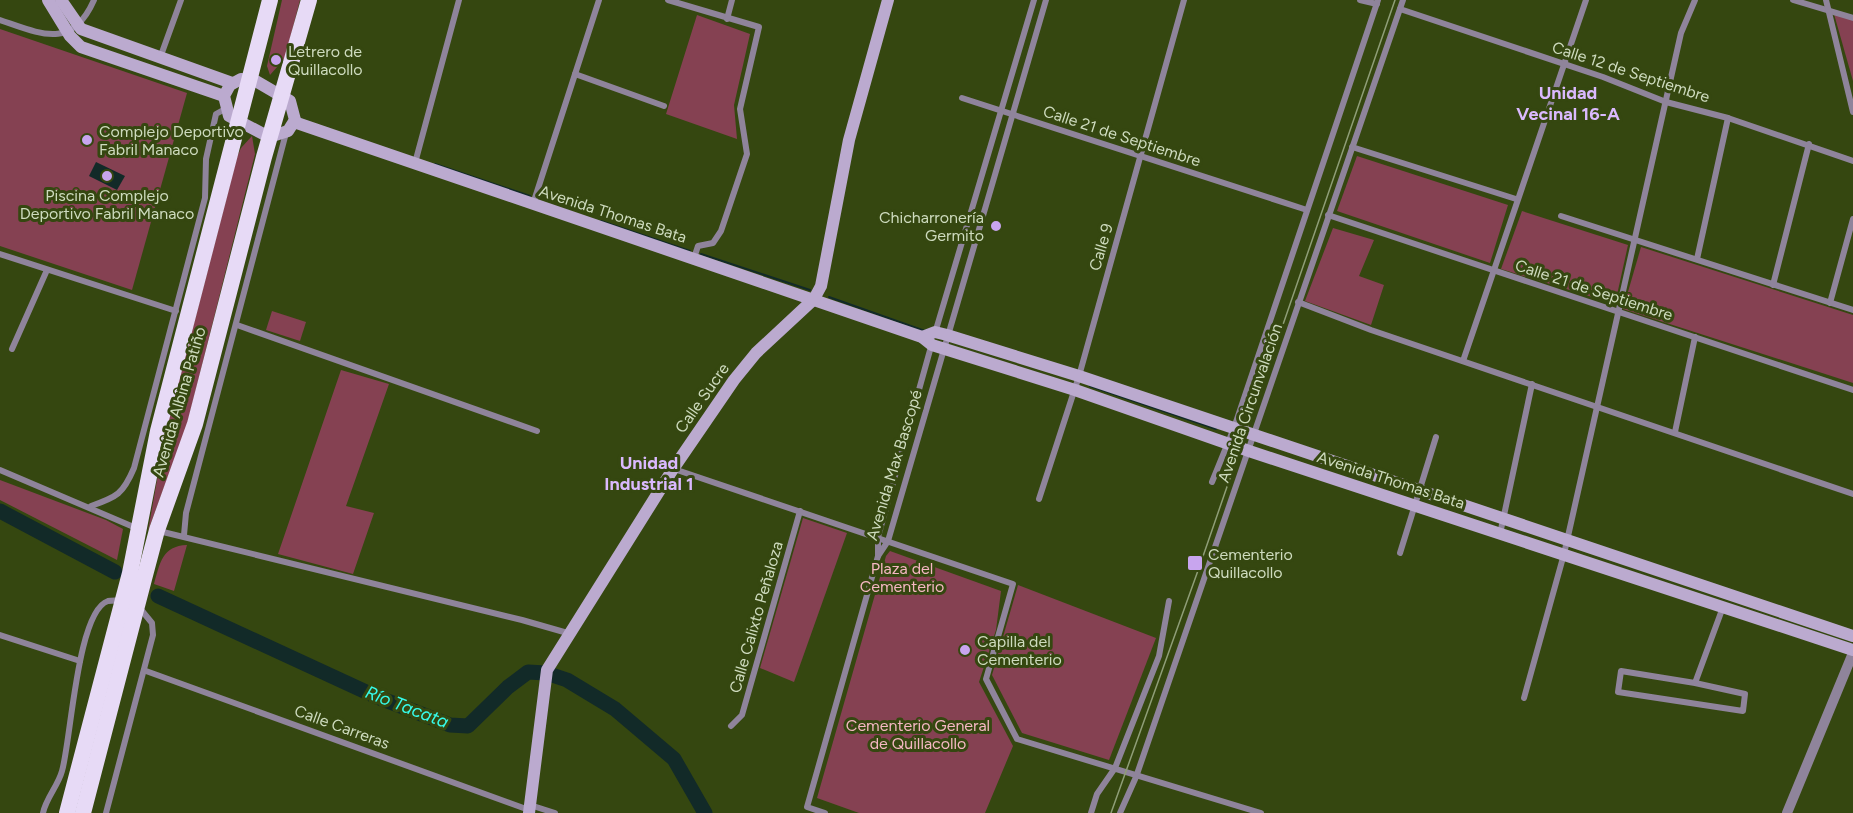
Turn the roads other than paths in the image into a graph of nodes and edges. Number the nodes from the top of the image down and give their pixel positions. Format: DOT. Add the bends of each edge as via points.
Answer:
graph roads {
  1 [pos="48,0"];
  2 [pos="61,0"];
  3 [pos="94,0"];
  4 [pos="180,0"];
  5 [pos="270,0"];
  6 [pos="309,0"];
  7 [pos="459,0"];
  8 [pos="599,0"];
  9 [pos="668,0"];
  10 [pos="732,0"];
  11 [pos="888,0"];
  12 [pos="1034,0"];
  13 [pos="1046,0"];
  14 [pos="1184,0"];
  15 [pos="1360,0"];
  16 [pos="1403,0"];
  17 [pos="1586,0"];
  18 [pos="1695,0"];
  19 [pos="1793,0"];
  20 [pos="1826,0"];
  21 [pos="1378,2"];
  22 [pos="1400,9"];
  23 [pos="1827,11"];
  24 [pos="1853,18"];
  25 [pos="727,19"];
  26 [pos="0,20"];
  27 [pos="78,25"];
  28 [pos="67,32"];
  29 [pos="160,58"];
  30 [pos="1565,64"];
  31 [pos="575,74"];
  32 [pos="250,79"];
  33 [pos="232,83"];
  34 [pos="282,94"];
  35 [pos="224,96"];
  36 [pos="963,98"];
  37 [pos="1666,102"];
  38 [pos="664,106"];
  39 [pos="225,109"];
  40 [pos="1002,111"];
  41 [pos="1853,112"];
  42 [pos="1013,115"];
  43 [pos="1728,118"];
  44 [pos="238,122"];
  45 [pos="294,122"];
  46 [pos="278,135"];
  47 [pos="1809,144"];
  48 [pos="1352,147"];
  49 [pos="1140,156"];
  50 [pos="1853,161"];
  51 [pos="414,164"];
  52 [pos="1516,199"];
  53 [pos="533,204"];
  54 [pos="1307,210"];
  55 [pos="1328,215"];
  56 [pos="1561,216"];
  57 [pos="1853,219"];
  58 [pos="1635,239"];
  59 [pos="0,255"];
  60 [pos="694,258"];
  61 [pos="1696,259"];
  62 [pos="47,270"];
  63 [pos="1493,271"];
  64 [pos="1773,285"];
  65 [pos="814,299"];
  66 [pos="1298,302"];
  67 [pos="1830,303"];
  68 [pos="1853,310"];
  69 [pos="176,311"];
  70 [pos="1618,312"];
  71 [pos="237,325"];
  72 [pos="941,333"];
  73 [pos="1695,337"];
  74 [pos="932,343"];
  75 [pos="12,349"];
  76 [pos="1463,361"];
  77 [pos="1079,376"];
  78 [pos="1532,384"];
  79 [pos="1075,390"];
  80 [pos="1853,390"];
  81 [pos="1597,405"];
  82 [pos="1234,428"];
  83 [pos="537,431"];
  84 [pos="1675,432"];
  85 [pos="1254,435"];
  86 [pos="1436,437"];
  87 [pos="1228,443"];
  88 [pos="1249,451"];
  89 [pos="673,468"];
  90 [pos="0,470"];
  91 [pos="1212,482"];
  92 [pos="1418,491"];
  93 [pos="1853,494"];
  94 [pos="1039,499"];
  95 [pos="1413,505"];
  96 [pos="91,506"];
  97 [pos="800,511"];
  98 [pos="1503,520"];
  99 [pos="140,529"];
  100 [pos="157,531"];
  101 [pos="1500,534"];
  102 [pos="184,535"];
  103 [pos="878,537"];
  104 [pos="1567,540"];
  105 [pos="888,541"];
  106 [pos="1400,553"];
  107 [pos="1564,554"];
  108 [pos="878,556"];
  109 [pos="1169,601"];
  110 [pos="130,603"];
  111 [pos="1723,607"];
  112 [pos="572,634"];
  113 [pos="0,635"];
  114 [pos="1853,636"];
  115 [pos="1853,652"];
  116 [pos="80,661"];
  117 [pos="146,671"];
  118 [pos="1695,683"];
  119 [pos="1524,698"];
  120 [pos="731,726"];
  121 [pos="1115,768"];
  122 [pos="1136,777"];
  123 [pos="529,809"];
  124 [pos="43,813"];
  125 [pos="67,813"];
  126 [pos="83,813"];
  127 [pos="106,813"];
  128 [pos="555,813"];
  129 [pos="825,813"];
  130 [pos="1091,813"];
  131 [pos="1120,813"];
  132 [pos="1261,813"];
  133 [pos="1787,813"];
  1 -- 28 [label="main road"];
  2 -- 27 [label="main road"];
  3 -- 27 [label="street"];
  4 -- 29 [label="street"];
  5 -- 32 [label="highway, Avenida Albina Patiño"];
  6 -- 34 [label="highway, Avenida Albina Patiño"];
  7 -- 51 [label="street"];
  8 -- 31 [label="street"];
  9 -- 25 [label="street"];
  10 -- 25 [label="street"];
  11 -- 65 [label="main road, Calle Sucre" via="849,140 821,286"];
  12 -- 40 [label="street, Avenida Max Bascopé"];
  13 -- 42 [label="street, Avenida Max Bascopé"];
  14 -- 49 [label="street, Calle 9"];
  15 -- 21 [label="street"];
  16 -- 22 [label="street, Avenida Circunvalación"];
  17 -- 30 [label="street"];
  18 -- 37 [label="street" via="1681,33"];
  19 -- 23 [label="street"];
  20 -- 23 [label="street"];
  21 -- 54 [label="street, Avenida Circunvalación"];
  22 -- 30 [label="street, Calle 12 de Septiembre"];
  22 -- 48 [label="street, Avenida Circunvalación"];
  23 -- 24 [label="street"];
  23 -- 41 [label="street"];
  25 -- 60 [label="street" via="759,27 740,109 747,154 721,231 713,243 698,246"];
  26 -- 28 [label="street" via="41,34"];
  27 -- 28 [label="street"];
  27 -- 29 [label="main road" via="94,35"];
  28 -- 35 [label="main road" via="74,42 90,51"];
  29 -- 33 [label="main road"];
  30 -- 37 [label="street, Calle 12 de Septiembre"];
  30 -- 52 [label="street"];
  31 -- 38 [label="street"];
  31 -- 53 [label="street"];
  32 -- 33 [label="main road"];
  32 -- 34 [label="main road"];
  32 -- 44 [label="highway, Avenida Albina Patiño"];
  33 -- 35 [label="main road"];
  34 -- 45 [label="main road" via="294,106"];
  34 -- 46 [label="highway, Avenida Albina Patiño"];
  35 -- 39 [label="main road"];
  36 -- 40 [label="street, Calle 21 de Septiembre"];
  37 -- 43 [label="street, Calle 12 de Septiembre"];
  37 -- 58 [label="street"];
  39 -- 44 [label="main road"];
  39 -- 69 [label="street" via="216,114 206,159 205,198"];
  40 -- 42 [label="street, Calle 21 de Septiembre"];
  40 -- 72 [label="street, Avenida Max Bascopé"];
  42 -- 49 [label="street, Calle 21 de Septiembre"];
  42 -- 72 [label="street, Avenida Max Bascopé"];
  43 -- 47 [label="street, Calle 12 de Septiembre"];
  43 -- 61 [label="street"];
  44 -- 46 [label="main road"];
  44 -- 99 [label="highway, Avenida Albina Patiño" via="158,431"];
  45 -- 46 [label="main road"];
  45 -- 51 [label="main road, Avenida Thomas Bata"];
  46 -- 71 [label="street"];
  46 -- 100 [label="highway, Avenida Albina Patiño" via="195,424"];
  47 -- 50 [label="street, Calle 12 de Septiembre"];
  47 -- 64 [label="street"];
  48 -- 52 [label="street"];
  48 -- 55 [label="street, Avenida Circunvalación"];
  49 -- 54 [label="street, Calle 21 de Septiembre"];
  49 -- 77 [label="street, Calle 9"];
  51 -- 53 [label="main road, Avenida Thomas Bata"];
  52 -- 63 [label="street"];
  53 -- 60 [label="main road, Avenida Thomas Bata"];
  54 -- 82 [label="street, Avenida Circunvalación"];
  55 -- 63 [label="street, Calle 21 de Septiembre"];
  55 -- 66 [label="street, Avenida Circunvalación"];
  56 -- 58 [label="street"];
  57 -- 67 [label="street"];
  58 -- 61 [label="street"];
  58 -- 70 [label="street"];
  59 -- 62 [label="street"];
  60 -- 65 [label="main road, Avenida Thomas Bata"];
  61 -- 64 [label="street"];
  62 -- 69 [label="street"];
  62 -- 75 [label="street"];
  63 -- 70 [label="street, Calle 21 de Septiembre"];
  63 -- 76 [label="street"];
  64 -- 67 [label="street"];
  65 -- 74 [label="main road, Avenida Thomas Bata"];
  65 -- 89 [label="main road, Calle Sucre" via="756,353"];
  66 -- 76 [label="street"];
  66 -- 85 [label="street, Avenida Circunvalación"];
  67 -- 68 [label="street"];
  69 -- 96 [label="street" via="134,468 118,496"];
  70 -- 73 [label="street, Calle 21 de Septiembre"];
  70 -- 81 [label="street"];
  71 -- 83 [label="street"];
  71 -- 102 [label="street" via="186,513"];
  72 -- 74 [label="main road"];
  72 -- 74 [label="street, Avenida Max Bascopé"];
  72 -- 77 [label="main road, Avenida Thomas Bata"];
  73 -- 80 [label="street, Calle 21 de Septiembre"];
  73 -- 84 [label="street"];
  74 -- 79 [label="main road, Avenida Thomas Bata"];
  74 -- 103 [label="street, Avenida Max Bascopé"];
  74 -- 105 [label="street, Avenida Max Bascopé"];
  76 -- 78 [label="street"];
  77 -- 79 [label="street, Calle 9"];
  77 -- 82 [label="main road, Avenida Thomas Bata"];
  78 -- 81 [label="street"];
  78 -- 98 [label="street"];
  79 -- 87 [label="main road, Avenida Thomas Bata"];
  79 -- 94 [label="street, Calle 9"];
  81 -- 84 [label="street"];
  81 -- 104 [label="street"];
  82 -- 85 [label="main road, Avenida Thomas Bata"];
  82 -- 87 [label="street, Avenida Circunvalación"];
  84 -- 93 [label="street"];
  85 -- 88 [label="street, Avenida Circunvalación"];
  85 -- 92 [label="main road, Avenida Thomas Bata"];
  86 -- 92 [label="street"];
  87 -- 88 [label="main road, Avenida Thomas Bata"];
  87 -- 91 [label="street, Avenida Circunvalación"];
  88 -- 95 [label="main road, Avenida Thomas Bata"];
  88 -- 122 [label="street, Avenida Circunvalación"];
  89 -- 97 [label="street"];
  89 -- 112 [label="main road, Calle Sucre"];
  90 -- 96 [label="street"];
  92 -- 95 [label="street"];
  92 -- 98 [label="main road, Avenida Thomas Bata"];
  95 -- 101 [label="main road, Avenida Thomas Bata"];
  95 -- 106 [label="street"];
  96 -- 99 [label="street"];
  97 -- 103 [label="street"];
  97 -- 120 [label="street, Calle Calixto Peñaloza" via="742,715"];
  98 -- 101 [label="street"];
  98 -- 104 [label="main road, Avenida Thomas Bata"];
  99 -- 110 [label="highway, Avenida Albina Patiño"];
  100 -- 102 [label="street"];
  100 -- 110 [label="highway, Avenida Albina Patiño"];
  101 -- 107 [label="main road, Avenida Thomas Bata"];
  102 -- 112 [label="street"];
  103 -- 105 [label="street"];
  103 -- 108 [label="street, Avenida Max Bascopé"];
  104 -- 107 [label="street"];
  104 -- 114 [label="main road, Avenida Thomas Bata"];
  105 -- 108 [label="street, Avenida Max Bascopé"];
  105 -- 121 [label="street" via="1013,584 986,679 1017,739"];
  107 -- 111 [label="main road, Avenida Thomas Bata"];
  107 -- 119 [label="street"];
  108 -- 129 [label="street" via="807,807"];
  109 -- 121 [label="street" via="1159,656"];
  110 -- 116 [label="street" via="107,601 97,610"];
  110 -- 117 [label="street" via="145,611 152,623"];
  110 -- 125 [label="highway, Avenida Albina Patiño"];
  110 -- 126 [label="highway, Avenida Albina Patiño"];
  111 -- 115 [label="main road, Avenida Thomas Bata"];
  111 -- 118 [label="street"];
  112 -- 123 [label="main road, Calle Sucre" via="545,675"];
  113 -- 116 [label="street"];
  115 -- 133 [label="street"];
  116 -- 124 [label="street" via="62,772"];
  117 -- 123 [label="street, Calle Carreras"];
  117 -- 127 [label="street"];
  118 -- 118 [label="street" via="1745,694 1743,711 1618,692 1621,671"];
  121 -- 122 [label="street"];
  121 -- 130 [label="street" via="1097,794"];
  122 -- 131 [label="street, Avenida Circunvalación"];
  122 -- 132 [label="street"];
  123 -- 128 [label="street, Calle Carreras"];
}
